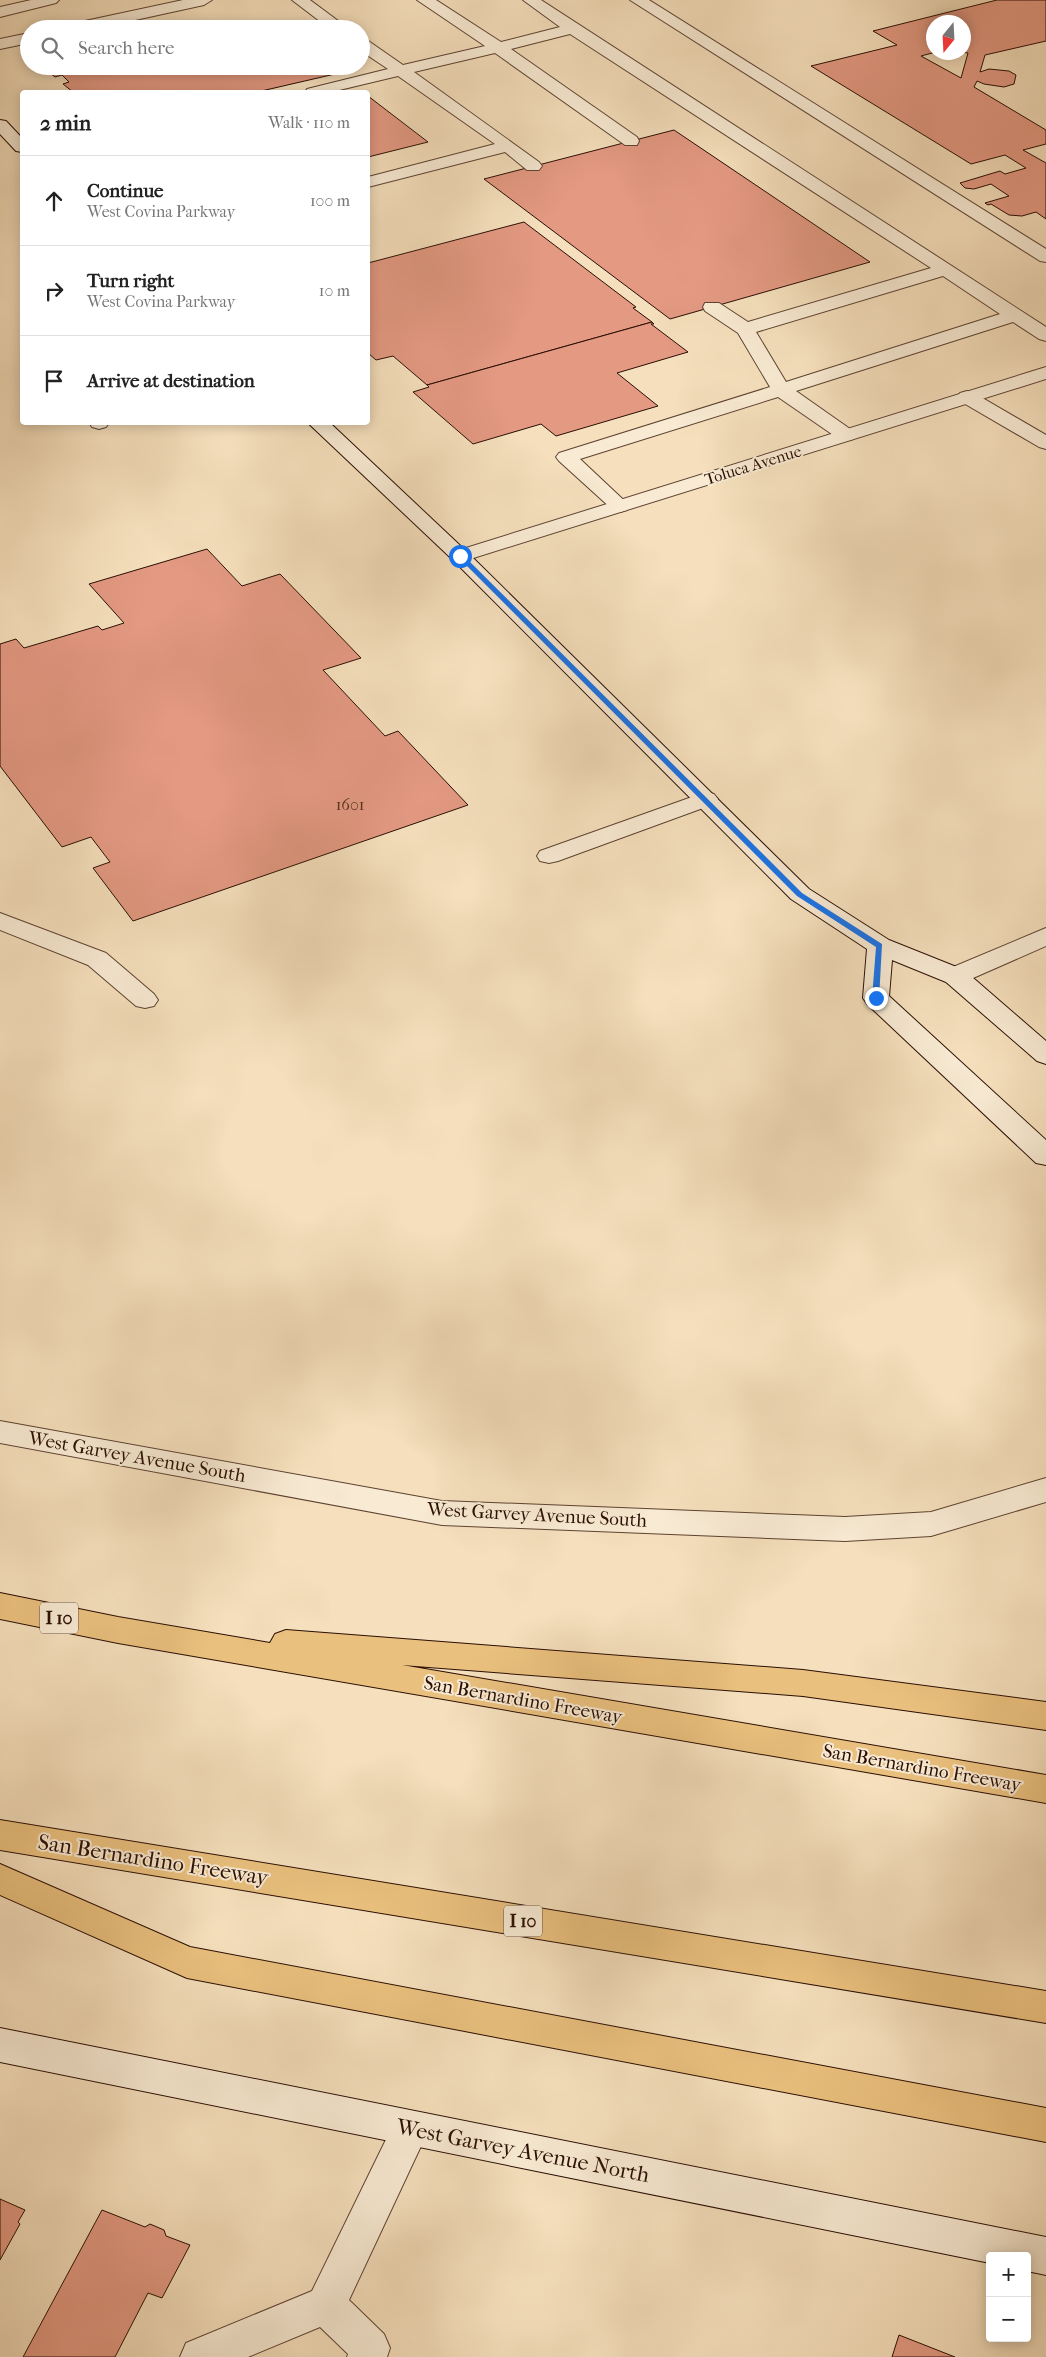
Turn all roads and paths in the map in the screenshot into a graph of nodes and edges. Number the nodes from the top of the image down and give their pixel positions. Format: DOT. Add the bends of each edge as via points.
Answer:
graph roads {
  1 [pos="51,0"];
  2 [pos="204,0"];
  3 [pos="300,0"];
  4 [pos="425,0"];
  5 [pos="531,0"];
  6 [pos="638,0"];
  7 [pos="0,12"];
  8 [pos="112,20"];
  9 [pos="328,20"];
  10 [pos="573,29"];
  11 [pos="20,40"];
  12 [pos="0,44"];
  13 [pos="498,47"];
  14 [pos="370,48"];
  15 [pos="402,71"];
  16 [pos="321,90"];
  17 [pos="0,126"];
  18 [pos="631,141"];
  19 [pos="20,145"];
  20 [pos="508,146"];
  21 [pos="533,166"];
  22 [pos="370,181"];
  23 [pos="1046,258"];
  24 [pos="945,270"];
  25 [pos="712,307"];
  26 [pos="1015,315"];
  27 [pos="745,329"];
  28 [pos="1046,335"];
  29 [pos="1046,373"];
  30 [pos="781,390"];
  31 [pos="967,398"];
  32 [pos="320,425"];
  33 [pos="846,435"];
  34 [pos="1046,443"];
  35 [pos="620,506"];
  36 [pos="460,556"];
  37 [pos="706,799"];
  38 [pos="549,856"];
  39 [pos="0,921"];
  40 [pos="1046,936"];
  41 [pos="880,946"];
  42 [pos="955,976"];
  43 [pos="145,1000"];
  44 [pos="1046,1055"];
  45 [pos="1046,1156"];
  46 [pos="0,1432"];
  47 [pos="1046,1490"];
  48 [pos="0,1606"];
  49 [pos="118,1630"];
  50 [pos="1046,1716"];
  51 [pos="1046,1789"];
  52 [pos="0,1835"];
  53 [pos="0,1879"];
  54 [pos="1046,2007"];
  55 [pos="0,2045"];
  56 [pos="1046,2125"];
  57 [pos="410,2129"];
  58 [pos="1046,2256"];
  59 [pos="326,2305"];
  60 [pos="200,2357"];
  61 [pos="367,2357"];
  1 -- 7 [label="street"];
  2 -- 8 [label="street"];
  3 -- 9 [label="street"];
  4 -- 13 [label="street"];
  5 -- 10 [label="street"];
  6 -- 23 [label="street"];
  10 -- 13 [label="street"];
  10 -- 24 [label="street"];
  11 -- 12 [label="street"];
  13 -- 15 [label="street"];
  13 -- 18 [label="street"];
  14 -- 15 [label="street"];
  15 -- 16 [label="street"];
  15 -- 20 [label="street"];
  17 -- 19 [label="street"];
  20 -- 21 [label="street"];
  20 -- 22 [label="street"];
  24 -- 26 [label="street"];
  24 -- 27 [label="street"];
  25 -- 27 [label="street"];
  26 -- 28 [label="street"];
  26 -- 30 [label="street"];
  27 -- 30 [label="street"];
  29 -- 31 [label="street, Toluca Avenue"];
  30 -- 33 [label="street"];
  30 -- 35 [label="street" via="566,457"];
  31 -- 33 [label="street, Toluca Avenue"];
  31 -- 34 [label="street"];
  32 -- 36 [label="street"];
  33 -- 35 [label="street, Toluca Avenue"];
  35 -- 36 [label="street, Toluca Avenue"];
  36 -- 37 [label="street"];
  37 -- 38 [label="street"];
  37 -- 41 [label="street" via="800,894"];
  39 -- 43 [label="street" via="97,959"];
  40 -- 42 [label="street"];
  41 -- 42 [label="street"];
  41 -- 45 [label="street" via="876,998"];
  42 -- 44 [label="street"];
  46 -- 47 [label="street, West Garvey Avenue South" via="442,1514 844,1529 931,1524"];
  48 -- 49 [label="highway, San Bernardino Freeway / I 10"];
  49 -- 50 [label="highway" via="803,1683"];
  49 -- 51 [label="highway, San Bernardino Freeway / I 10"];
  52 -- 54 [label="highway, San Bernardino Freeway / I 10"];
  53 -- 56 [label="highway" via="187,1962"];
  55 -- 57 [label="street, West Garvey Avenue North"];
  57 -- 58 [label="street, West Garvey Avenue North"];
  57 -- 59 [label="street"];
  59 -- 60 [label="street"];
  59 -- 61 [label="street" via="370,2348"];
}
